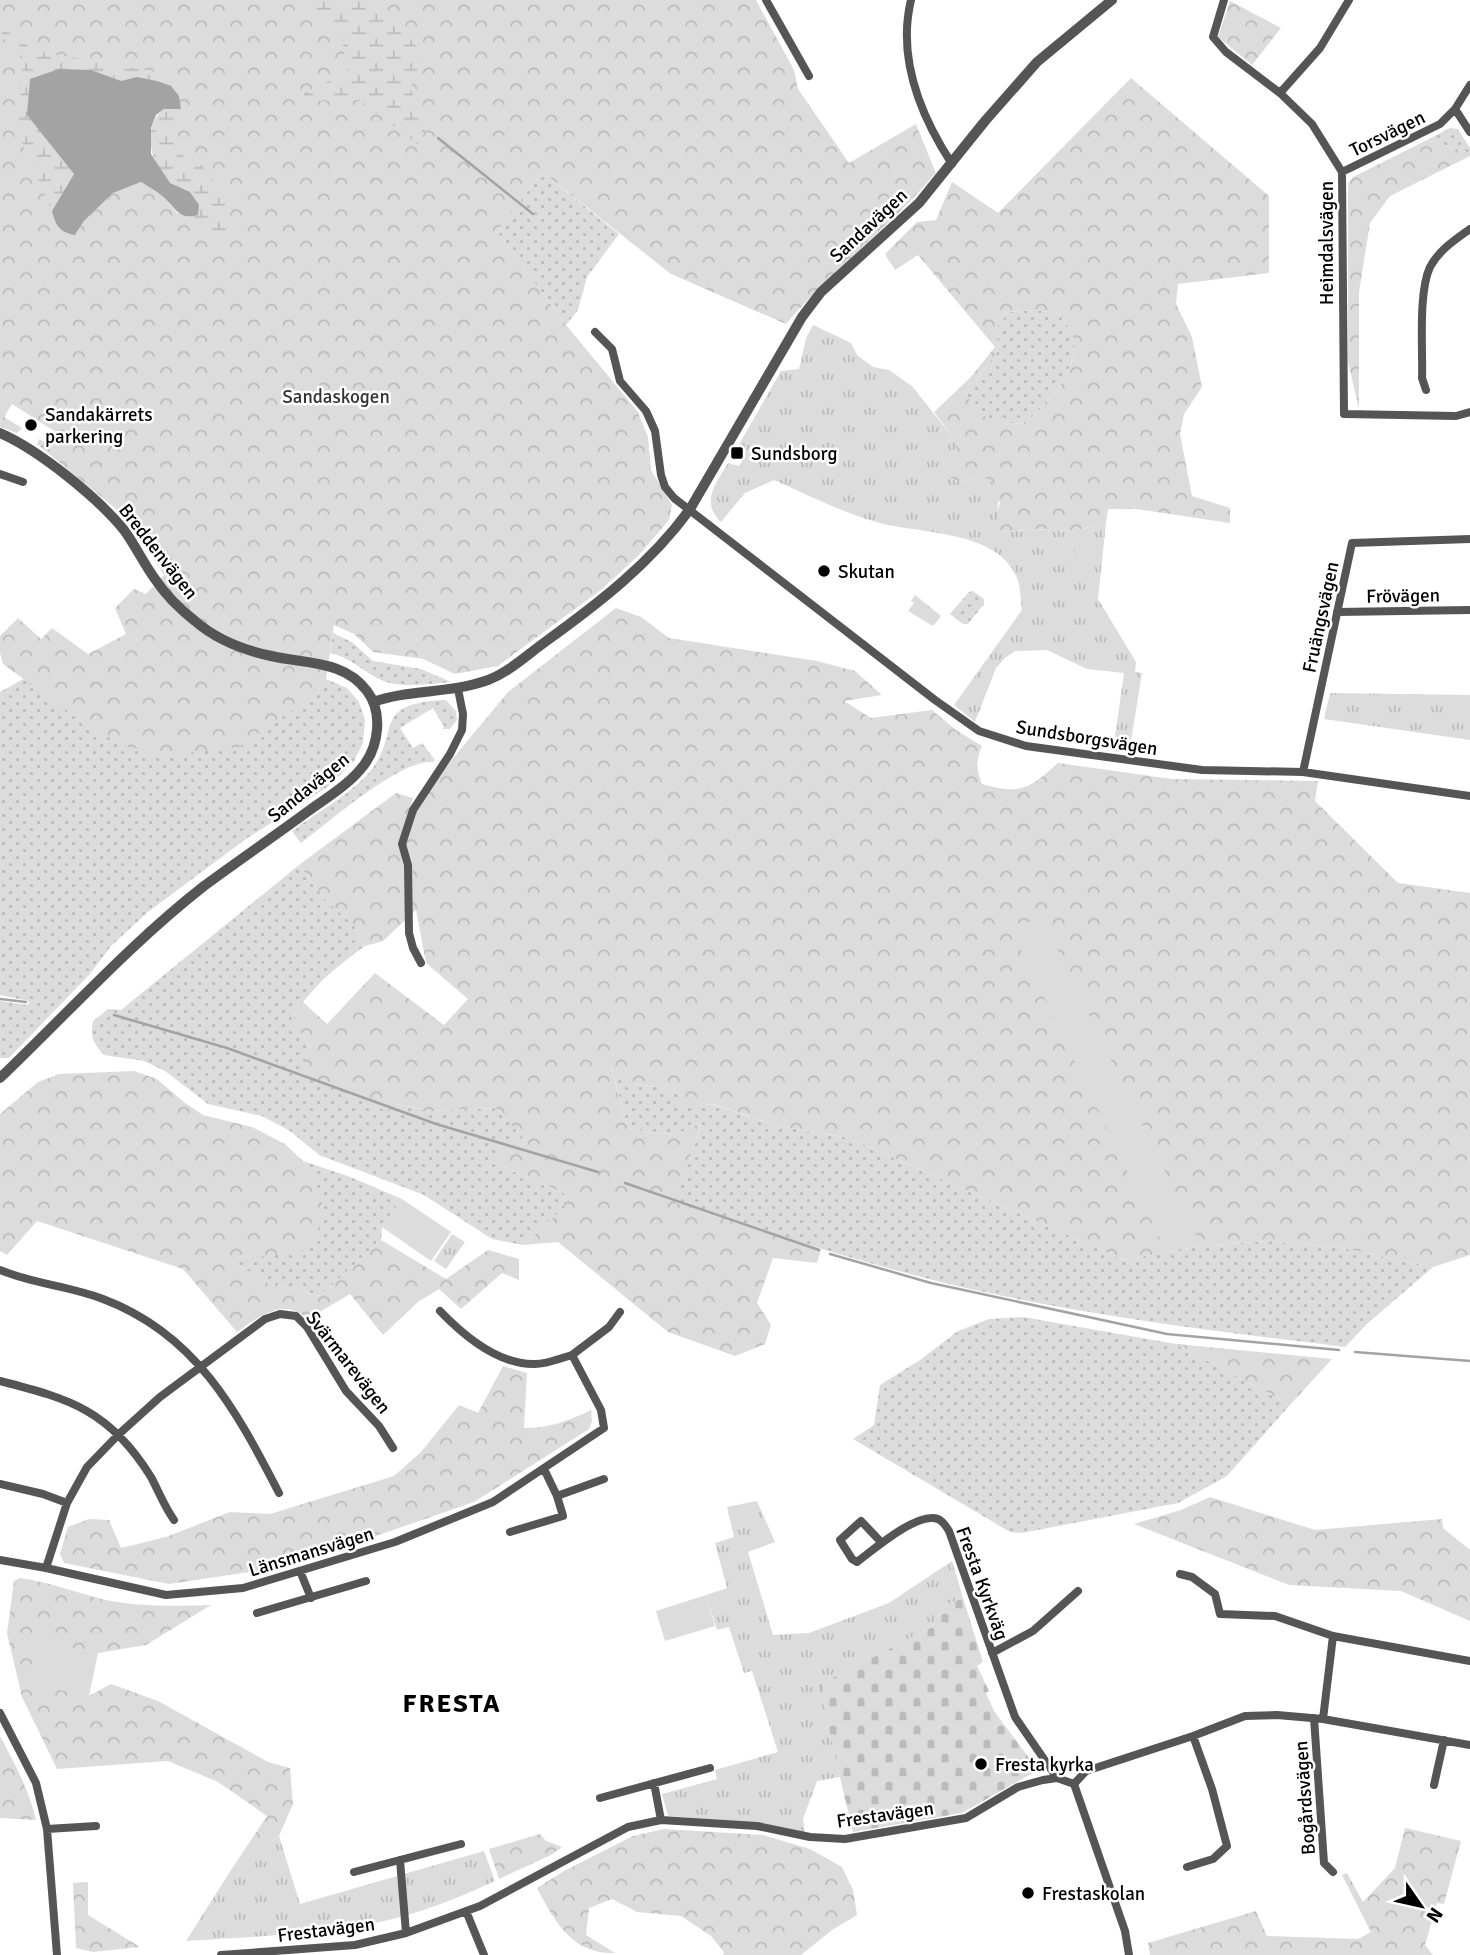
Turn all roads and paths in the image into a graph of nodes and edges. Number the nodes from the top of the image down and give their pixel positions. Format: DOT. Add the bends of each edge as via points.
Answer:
graph roads {
  1 [pos="766,0"];
  2 [pos="911,0"];
  3 [pos="1112,0"];
  4 [pos="1224,0"];
  5 [pos="1349,0"];
  6 [pos="809,76"];
  7 [pos="1470,85"];
  8 [pos="1280,93"];
  9 [pos="1455,108"];
  10 [pos="1470,132"];
  11 [pos="952,164"];
  12 [pos="1342,172"];
  13 [pos="1470,229"];
  14 [pos="595,332"];
  15 [pos="1426,390"];
  16 [pos="1470,412"];
  17 [pos="0,433"];
  18 [pos="0,474"];
  19 [pos="23,482"];
  20 [pos="690,509"];
  21 [pos="1470,539"];
  22 [pos="1470,610"];
  23 [pos="1337,612"];
  24 [pos="458,689"];
  25 [pos="373,702"];
  26 [pos="1303,772"];
  27 [pos="1470,796"];
  28 [pos="421,963"];
  29 [pos="0,1078"];
  30 [pos="0,1270"];
  31 [pos="440,1311"];
  32 [pos="620,1312"];
  33 [pos="572,1354"];
  34 [pos="201,1366"];
  35 [pos="0,1381"];
  36 [pos="119,1434"];
  37 [pos="393,1448"];
  38 [pos="544,1469"];
  39 [pos="604,1479"];
  40 [pos="0,1484"];
  41 [pos="279,1493"];
  42 [pos="557,1496"];
  43 [pos="67,1503"];
  44 [pos="174,1520"];
  45 [pos="510,1532"];
  46 [pos="882,1543"];
  47 [pos="0,1560"];
  48 [pos="46,1567"];
  49 [pos="300,1571"];
  50 [pos="1180,1574"];
  51 [pos="366,1581"];
  52 [pos="1078,1591"];
  53 [pos="311,1598"];
  54 [pos="257,1614"];
  55 [pos="1333,1636"];
  56 [pos="992,1653"];
  57 [pos="1470,1661"];
  58 [pos="0,1713"];
  59 [pos="1318,1719"];
  60 [pos="1193,1736"];
  61 [pos="1444,1740"];
  62 [pos="1470,1745"];
  63 [pos="710,1768"];
  64 [pos="1057,1778"];
  65 [pos="654,1783"];
  66 [pos="1074,1784"];
  67 [pos="1434,1785"];
  68 [pos="600,1798"];
  69 [pos="661,1820"];
  70 [pos="96,1825"];
  71 [pos="47,1829"];
  72 [pos="461,1844"];
  73 [pos="400,1860"];
  74 [pos="1187,1867"];
  75 [pos="354,1872"];
  76 [pos="1333,1872"];
  77 [pos="466,1912"];
  78 [pos="406,1933"];
  79 [pos="288,1953"];
  80 [pos="57,1955"];
  81 [pos="221,1955"];
  82 [pos="484,1955"];
  83 [pos="1129,1955"];
  1 -- 6 [label="street"];
  2 -- 11 [label="street" via="906,20 908,64 923,110"];
  3 -- 11 [label="street, Sandavägen" via="1037,62"];
  4 -- 8 [label="street, Heimdalsvägen" via="1213,37"];
  5 -- 8 [label="street" via="1320,48"];
  7 -- 9 [label="street, Torsvägen"];
  8 -- 12 [label="street, Heimdalsvägen" via="1312,124"];
  9 -- 10 [label="street"];
  9 -- 12 [label="street, Torsvägen" via="1440,124"];
  11 -- 20 [label="street, Sandavägen" via="919,203 808,309"];
  12 -- 16 [label="street, Heimdalsvägen" via="1344,414 1456,416"];
  13 -- 15 [label="street" via="1447,245 1430,268 1423,299 1422,378"];
  14 -- 20 [label="street" via="612,349 620,381 646,411 655,431 665,487"];
  17 -- 25 [label="street, Breddenvägen" via="60,471 105,510 156,582 194,621 242,649 337,667 356,679"];
  18 -- 19 [label="street"];
  20 -- 24 [label="street, Sandavägen" via="640,566 602,600 510,668"];
  20 -- 26 [label="street, Sundsborgsvägen" via="979,731 1026,746 1170,766"];
  21 -- 23 [label="street, Fruängsvägen" via="1352,543"];
  22 -- 23 [label="street, Frövägen"];
  23 -- 26 [label="street, Fruängsvägen"];
  24 -- 25 [label="street, Sandavägen"];
  24 -- 28 [label="street" via="462,730 412,810 402,844 408,865 410,933"];
  25 -- 29 [label="street, Sandavägen" via="378,724 364,765 341,788 203,888"];
  26 -- 27 [label="street, Sundsborgsvägen"];
  30 -- 34 [label="street" via="129,1310 160,1329"];
  31 -- 33 [label="street" via="459,1331 510,1362 536,1365"];
  32 -- 33 [label="street" via="609,1327"];
  33 -- 38 [label="street, Länsmansvägen" via="601,1410 604,1428"];
  34 -- 36 [label="street, Svärmarevägen"];
  34 -- 37 [label="street, Svärmarevägen" via="265,1319 280,1314 296,1316 346,1391"];
  34 -- 41 [label="street" via="244,1426"];
  35 -- 36 [label="street" via="74,1403"];
  36 -- 43 [label="street, Svärmarevägen" via="87,1467"];
  36 -- 44 [label="street"];
  38 -- 42 [label="street"];
  38 -- 49 [label="street, Länsmansvägen" via="493,1502 395,1542"];
  39 -- 42 [label="street"];
  40 -- 43 [label="street"];
  42 -- 45 [label="street" via="563,1516"];
  43 -- 48 [label="street, Svärmarevägen"];
  46 -- 46 [label="street" via="857,1562 840,1540 861,1521"];
  46 -- 56 [label="street, Fresta Kyrkväg" via="926,1518 944,1523"];
  47 -- 48 [label="street, Länsmansvägen"];
  48 -- 49 [label="street, Länsmansvägen" via="166,1595 243,1588"];
  49 -- 53 [label="street"];
  50 -- 55 [label="street" via="1215,1594 1220,1614 1275,1616"];
  51 -- 53 [label="street"];
  52 -- 56 [label="street, Fresta Kyrkväg" via="1033,1631"];
  53 -- 54 [label="street"];
  55 -- 57 [label="street"];
  55 -- 59 [label="street, Bogårdsvägen"];
  56 -- 64 [label="street, Fresta Kyrkväg" via="1015,1717"];
  58 -- 71 [label="street" via="36,1783"];
  59 -- 60 [label="street" via="1245,1716"];
  59 -- 61 [label="street"];
  59 -- 76 [label="street, Bogårdsvägen" via="1324,1863"];
  60 -- 66 [label="street" via="1086,1771"];
  60 -- 74 [label="street" via="1227,1846 1213,1859"];
  61 -- 62 [label="street"];
  61 -- 67 [label="street"];
  63 -- 65 [label="street"];
  64 -- 66 [label="street"];
  64 -- 69 [label="street, Frestavägen" via="1018,1787 966,1818 845,1839 757,1826"];
  65 -- 68 [label="street"];
  65 -- 69 [label="street"];
  66 -- 83 [label="street" via="1125,1931"];
  69 -- 77 [label="street, Frestavägen" via="628,1827"];
  70 -- 71 [label="street"];
  71 -- 80 [label="street"];
  72 -- 73 [label="street"];
  73 -- 75 [label="street"];
  73 -- 78 [label="street"];
  77 -- 78 [label="street, Frestavägen"];
  77 -- 82 [label="street"];
  78 -- 79 [label="street, Frestavägen"];
  79 -- 81 [label="street, Frestavägen"];
}
